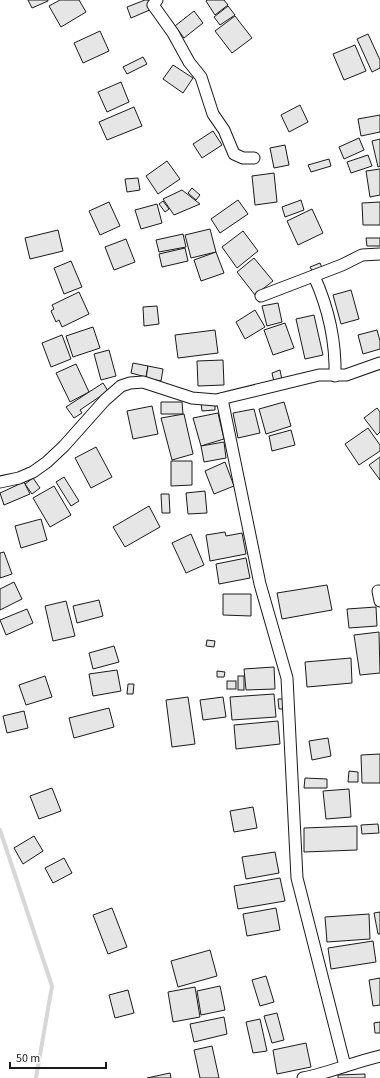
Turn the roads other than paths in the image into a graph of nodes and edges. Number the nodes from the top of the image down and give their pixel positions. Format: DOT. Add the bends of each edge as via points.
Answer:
graph roads {
  1 [pos="157,0"];
  2 [pos="254,158"];
  3 [pos="380,254"];
  4 [pos="314,276"];
  5 [pos="261,296"];
  6 [pos="380,363"];
  7 [pos="335,376"];
  8 [pos="222,399"];
  9 [pos="0,482"];
  10 [pos="380,1056"];
  11 [pos="345,1066"];
  12 [pos="303,1078"];
  1 -- 2 [label="street" via="153,5 201,77 213,114 224,130 234,154"];
  3 -- 4 [label="street" via="362,255"];
  4 -- 5 [label="street"];
  4 -- 7 [label="street" via="326,304 335,357"];
  6 -- 7 [label="street"];
  7 -- 8 [label="street" via="319,375"];
  8 -- 9 [label="street" via="192,398 143,382 121,386 47,462 19,478"];
  8 -- 11 [label="street" via="260,584 287,678 297,878"];
  10 -- 11 [label="street"];
  11 -- 12 [label="street"];
}
